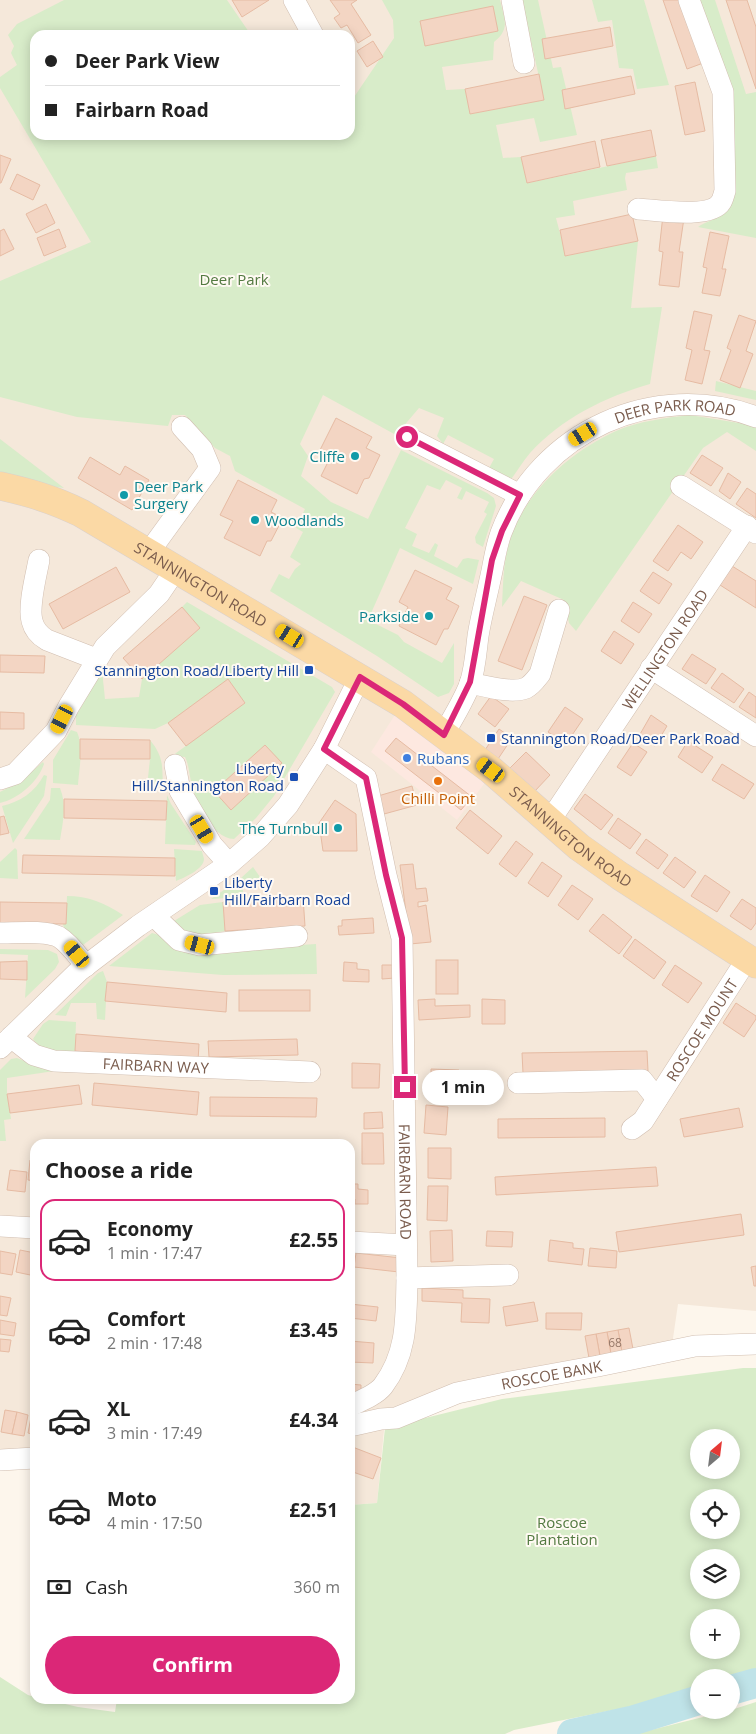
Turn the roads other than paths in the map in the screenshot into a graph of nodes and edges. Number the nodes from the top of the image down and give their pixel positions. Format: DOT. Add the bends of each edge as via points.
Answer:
graph roads {
  1 [pos="294,0"];
  2 [pos="512,0"];
  3 [pos="690,0"];
  4 [pos="310,30"];
  5 [pos="524,63"];
  6 [pos="638,209"];
  7 [pos="756,418"];
  8 [pos="182,427"];
  9 [pos="407,437"];
  10 [pos="0,486"];
  11 [pos="681,486"];
  12 [pos="520,495"];
  13 [pos="751,530"];
  14 [pos="149,552"];
  15 [pos="39,560"];
  16 [pos="176,569"];
  17 [pos="559,610"];
  18 [pos="96,659"];
  19 [pos="651,668"];
  20 [pos="360,677"];
  21 [pos="470,682"];
  22 [pos="444,735"];
  23 [pos="756,736"];
  24 [pos="324,749"];
  25 [pos="175,765"];
  26 [pos="0,779"];
  27 [pos="549,822"];
  28 [pos="229,864"];
  29 [pos="154,916"];
  30 [pos="0,933"];
  31 [pos="297,936"];
  32 [pos="751,962"];
  33 [pos="86,966"];
  34 [pos="5,1042"];
  35 [pos="310,1072"];
  36 [pos="518,1083"];
  37 [pos="657,1100"];
  38 [pos="632,1128"];
  39 [pos="0,1226"];
  40 [pos="30,1228"];
  41 [pos="355,1242"];
  42 [pos="406,1245"];
  43 [pos="508,1275"];
  44 [pos="407,1278"];
  45 [pos="756,1344"];
  46 [pos="355,1404"];
  47 [pos="355,1425"];
  48 [pos="30,1458"];
  49 [pos="0,1460"];
  1 -- 4 [label="street"];
  2 -- 5 [label="street"];
  3 -- 6 [label="street" via="723,92 725,190 721,203 711,210"];
  7 -- 12 [label="street, DEER PARK ROAD" via="743,413 681,404 656,406 621,415 570,442 547,461"];
  8 -- 14 [label="street" via="217,467"];
  9 -- 12 [label="street"];
  10 -- 14 [label="main road, STANNINGTON ROAD" via="55,500"];
  11 -- 13 [label="street"];
  12 -- 21 [label="street, DEER PARK ROAD" via="492,560"];
  13 -- 19 [label="street, WELLINGTON ROAD"];
  14 -- 16 [label="main road, STANNINGTON ROAD"];
  15 -- 18 [label="street" via="33,592 34,625 47,640"];
  16 -- 18 [label="street" via="159,594 104,647"];
  16 -- 20 [label="main road, STANNINGTON ROAD"];
  17 -- 21 [label="street" via="540,674 534,682 524,688 501,689"];
  18 -- 26 [label="street" via="56,731 15,774"];
  19 -- 23 [label="street"];
  19 -- 27 [label="street, WELLINGTON ROAD"];
  20 -- 22 [label="main road, STANNINGTON ROAD"];
  20 -- 24 [label="street"];
  21 -- 22 [label="street, DEER PARK ROAD"];
  22 -- 27 [label="main road, STANNINGTON ROAD" via="491,770"];
  24 -- 28 [label="street" via="288,804 260,837"];
  24 -- 42 [label="street, FAIRBARN ROAD" via="366,778 402,938"];
  25 -- 28 [label="street" via="180,791 212,845"];
  27 -- 32 [label="main road, STANNINGTON ROAD" via="620,876"];
  28 -- 29 [label="street"];
  29 -- 31 [label="street" via="178,940 200,945"];
  29 -- 33 [label="street"];
  30 -- 33 [label="street" via="57,936 71,946"];
  32 -- 37 [label="street, ROSCOE MOUNT"];
  33 -- 34 [label="street"];
  34 -- 35 [label="street, FAIRBARN WAY" via="34,1056 54,1060"];
  36 -- 37 [label="street, ROSCOE MOUNT" via="642,1080"];
  37 -- 38 [label="street, ROSCOE MOUNT" via="643,1121"];
  39 -- 40 [label="street"];
  41 -- 42 [label="street"];
  42 -- 44 [label="street, FAIRBARN ROAD"];
  43 -- 44 [label="street"];
  44 -- 46 [label="street, FAIRBARN ROAD" via="406,1328 400,1356 382,1387"];
  45 -- 47 [label="street, ROSCOE BANK" via="695,1346 501,1384 457,1393 396,1418"];
  48 -- 49 [label="street"];
}
